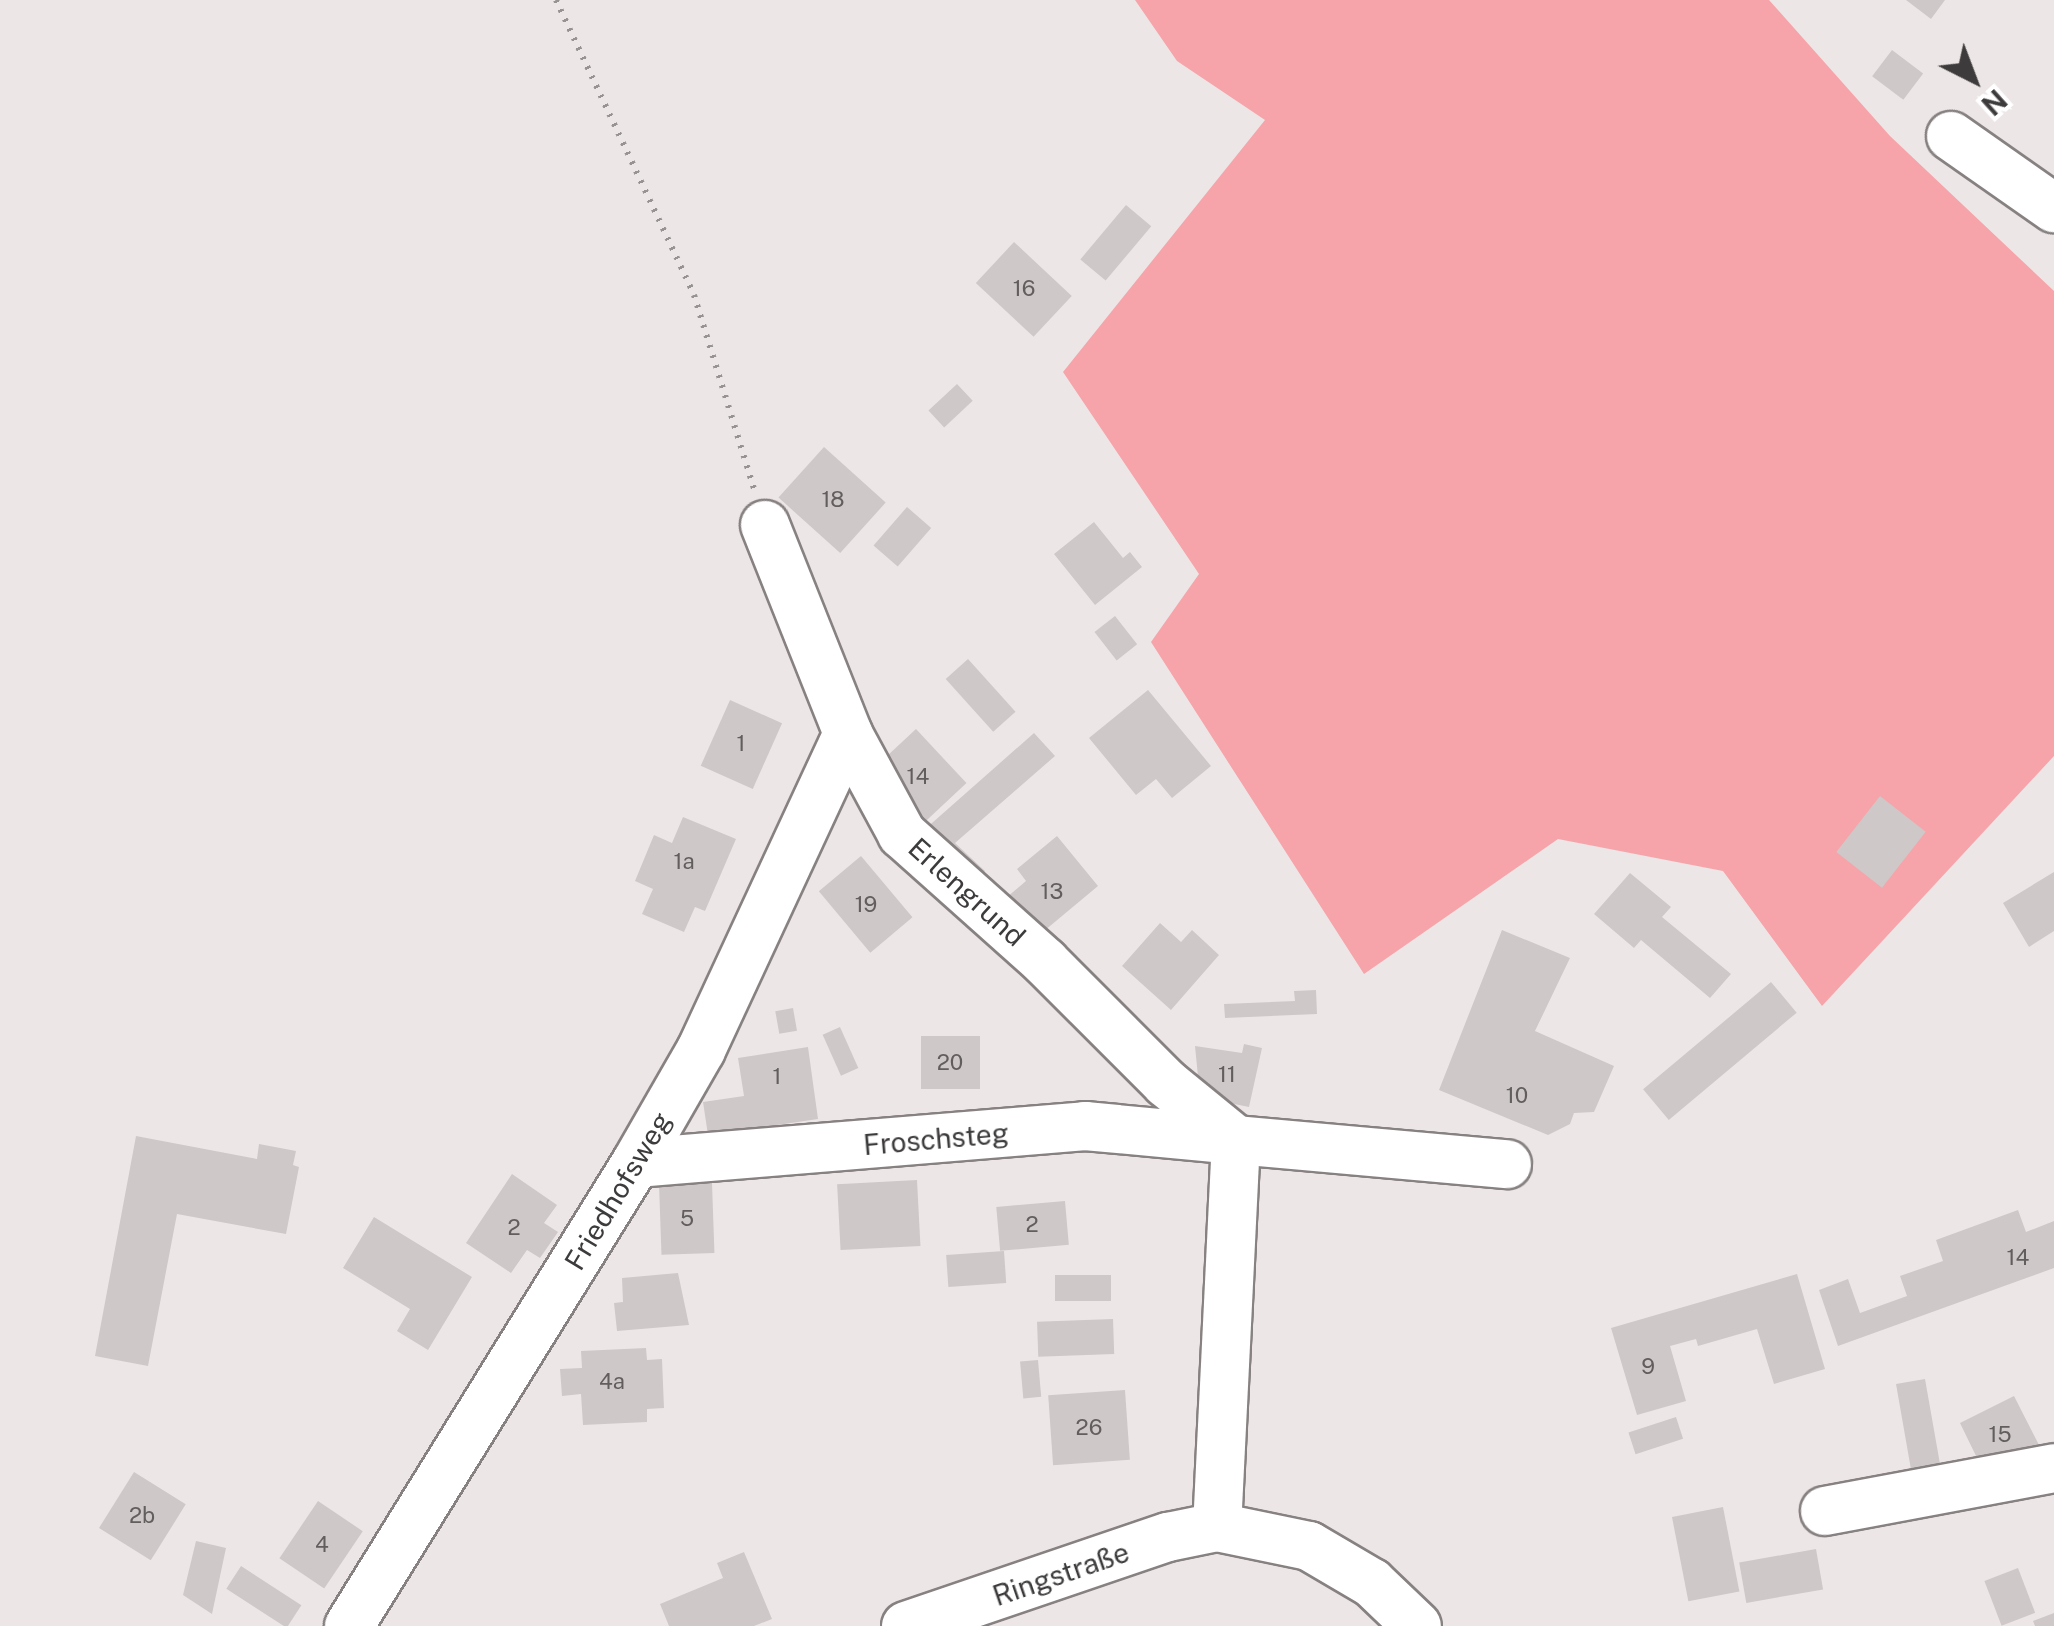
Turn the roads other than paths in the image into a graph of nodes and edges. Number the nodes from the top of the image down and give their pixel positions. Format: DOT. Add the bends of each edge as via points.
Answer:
graph roads {
  1 [pos="1951,136"];
  2 [pos="2054,208"];
  3 [pos="765,524"];
  4 [pos="848,734"];
  5 [pos="1236,1140"];
  6 [pos="636,1163"];
  7 [pos="1507,1164"];
  8 [pos="2054,1468"];
  9 [pos="1825,1511"];
  10 [pos="1217,1526"];
  11 [pos="349,1626"];
  12 [pos="906,1626"];
  13 [pos="1417,1626"];
  1 -- 2 [label="street"];
  3 -- 4 [label="street, Erlengrund"];
  4 -- 5 [label="street, Erlengrund" via="902,834 1045,962 1166,1083"];
  4 -- 6 [label="street, Friedhofsweg" via="701,1050"];
  5 -- 6 [label="street, Froschsteg" via="1086,1126"];
  5 -- 7 [label="street"];
  5 -- 10 [label="street"];
  6 -- 11 [label="street, Friedhofsweg"];
  8 -- 9 [label="street"];
  10 -- 12 [label="street, Ringstraße"];
  10 -- 13 [label="street" via="1310,1546 1372,1584"];
}
